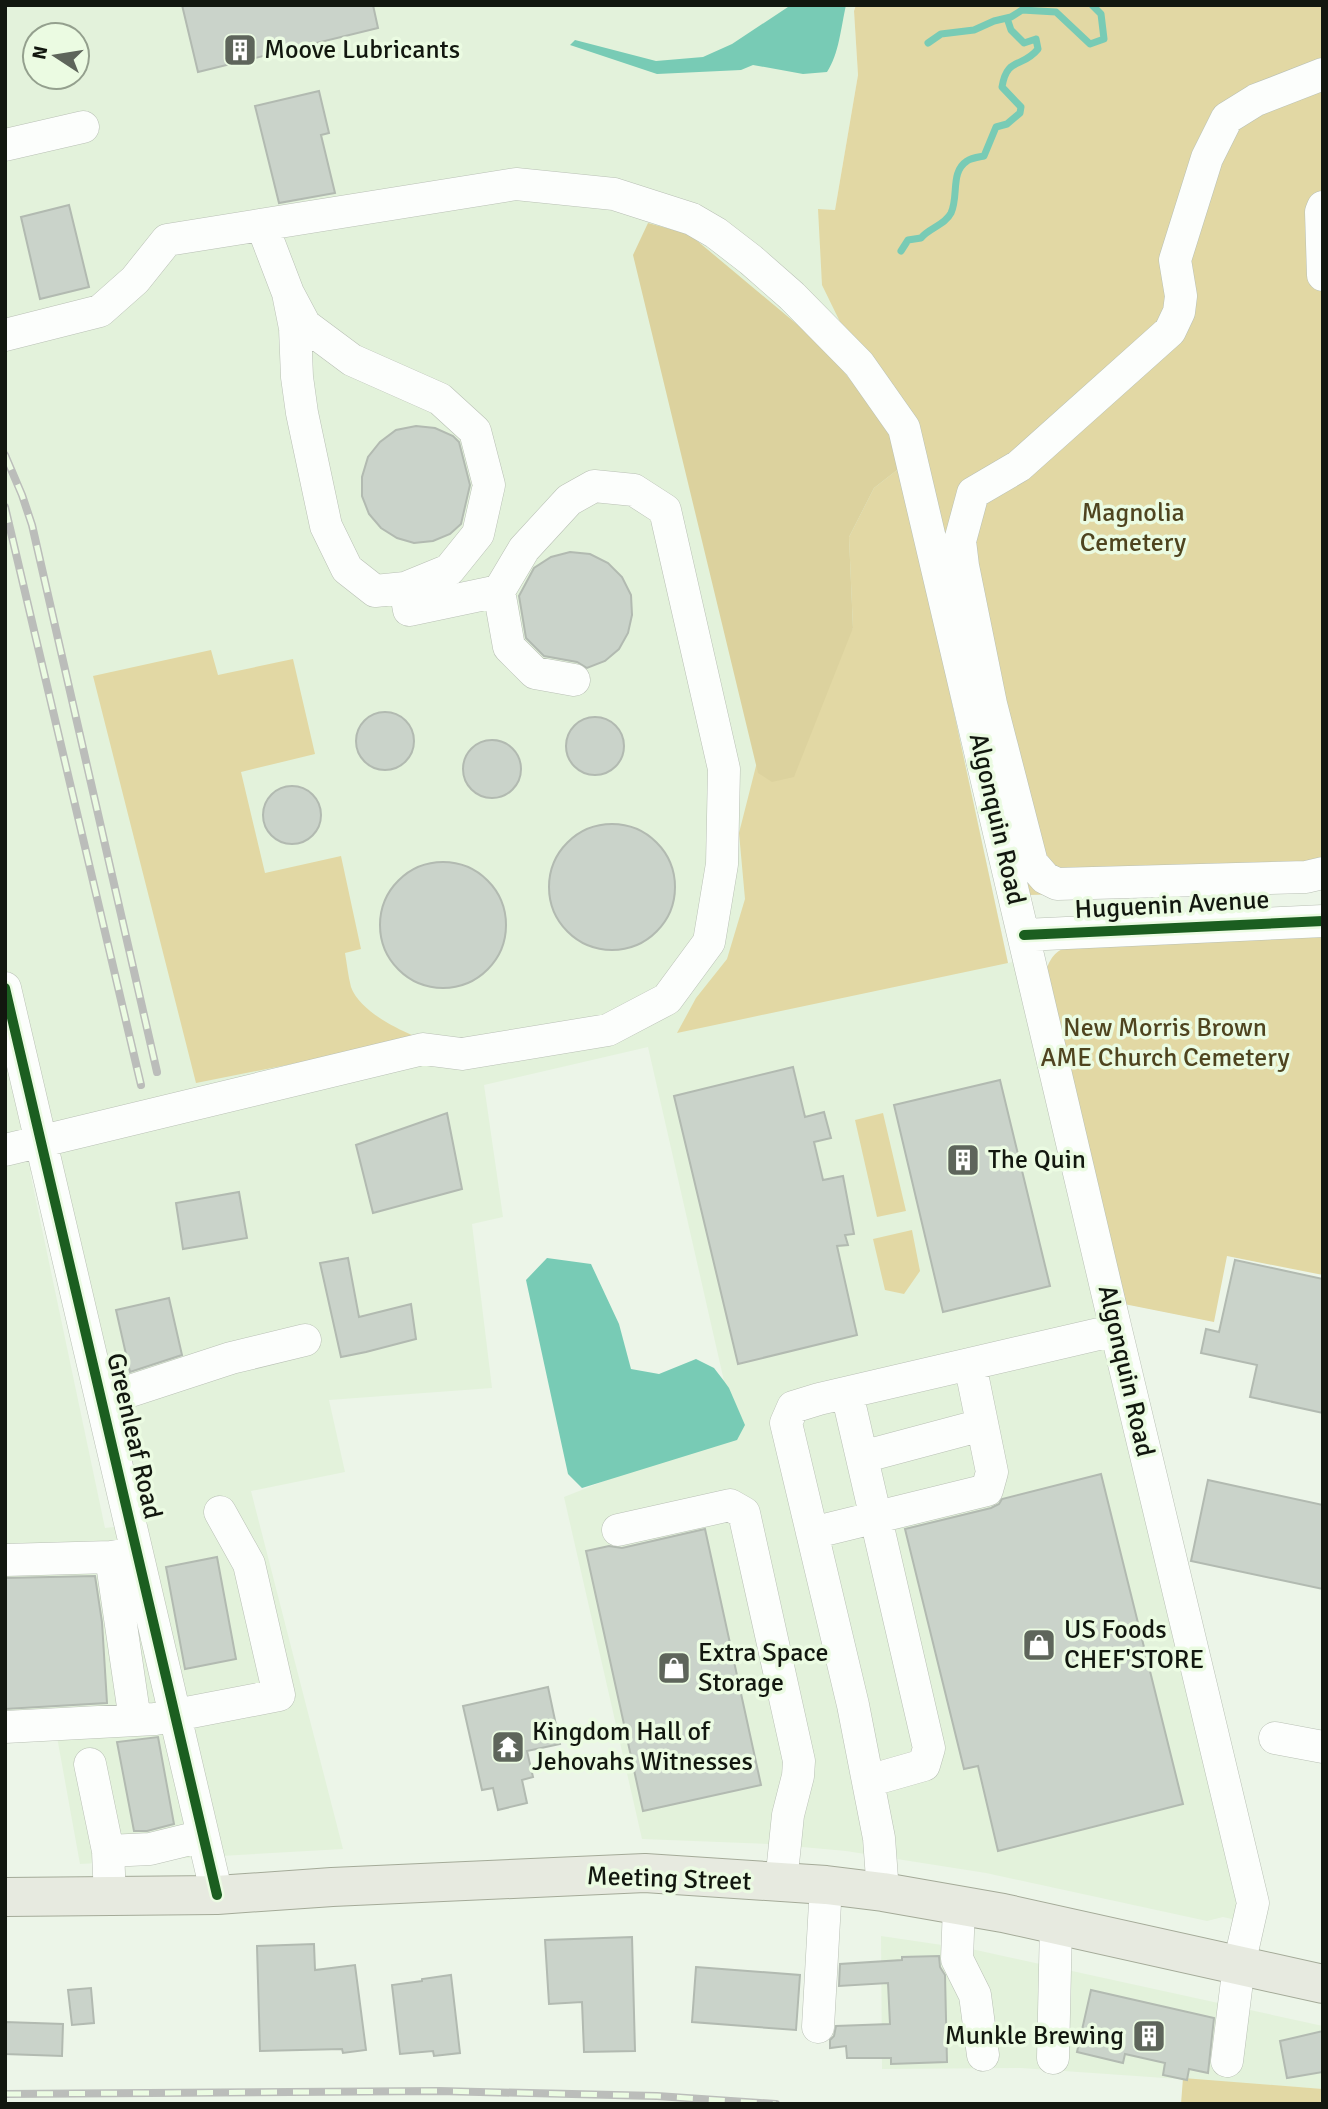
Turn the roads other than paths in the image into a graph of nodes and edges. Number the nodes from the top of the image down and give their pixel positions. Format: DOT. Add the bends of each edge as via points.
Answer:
graph roads {
  1 [pos="1323,74"];
  2 [pos="83,127"];
  3 [pos="5,145"];
  4 [pos="1323,207"];
  5 [pos="262,225"];
  6 [pos="1323,275"];
  7 [pos="288,293"];
  8 [pos="5,335"];
  9 [pos="405,587"];
  10 [pos="499,591"];
  11 [pos="574,680"];
  12 [pos="1323,873"];
  13 [pos="1323,921"];
  14 [pos="1024,935"];
  15 [pos="5,988"];
  16 [pos="42,1142"];
  17 [pos="5,1150"];
  18 [pos="1116,1330"];
  19 [pos="306,1340"];
  20 [pos="970,1364"];
  21 [pos="847,1393"];
  22 [pos="102,1398"];
  23 [pos="982,1425"];
  24 [pos="862,1457"];
  25 [pos="220,1511"];
  26 [pos="876,1517"];
  27 [pos="618,1530"];
  28 [pos="812,1533"];
  29 [pos="124,1555"];
  30 [pos="5,1560"];
  31 [pos="176,1715"];
  32 [pos="135,1720"];
  33 [pos="5,1727"];
  34 [pos="1275,1738"];
  35 [pos="1323,1747"];
  36 [pos="90,1764"];
  37 [pos="868,1780"];
  38 [pos="204,1836"];
  39 [pos="108,1851"];
  40 [pos="781,1883"];
  41 [pos="826,1885"];
  42 [pos="883,1892"];
  43 [pos="217,1895"];
  44 [pos="5,1897"];
  45 [pos="110,1897"];
  46 [pos="959,1906"];
  47 [pos="1056,1924"];
  48 [pos="1238,1965"];
  49 [pos="1323,1984"];
  50 [pos="818,2026"];
  51 [pos="983,2055"];
  52 [pos="1053,2058"];
  53 [pos="1227,2061"];
  1 -- 12 [label="street" via="1256,100 1227,118 1207,158 1175,260 1181,296 1170,331 1019,466 973,493 960,541 991,704 1032,863 1045,878 1057,884"];
  2 -- 3 [label="street"];
  4 -- 6 [label="street"];
  5 -- 7 [label="street"];
  5 -- 8 [label="street, Algonquin Road" via="167,240 135,280 100,311"];
  5 -- 14 [label="street, Algonquin Road" via="516,184 614,194 692,219 716,233 792,296 859,364 904,428"];
  7 -- 9 [label="street" via="302,413 326,526 347,569 375,591"];
  7 -- 9 [label="street" via="305,325 352,360 440,399 475,431 489,485 478,534 449,570"];
  9 -- 10 [label="street" via="409,610"];
  10 -- 11 [label="street" via="509,647 535,673"];
  10 -- 16 [label="street" via="524,549 569,500 594,486 634,490 665,510 724,769 722,864 709,942 667,999 608,1030 462,1054 423,1049"];
  13 -- 14 [label="street, Huguenin Avenue"];
  14 -- 18 [label="street, Algonquin Road"];
  15 -- 16 [label="street, Greenleaf Road"];
  16 -- 17 [label="street"];
  16 -- 22 [label="street, Greenleaf Road"];
  18 -- 20 [label="street"];
  18 -- 48 [label="street, Algonquin Road" via="1253,1903"];
  19 -- 22 [label="street" via="231,1357"];
  20 -- 21 [label="street"];
  20 -- 23 [label="street"];
  21 -- 24 [label="street"];
  21 -- 28 [label="street" via="793,1407 786,1423"];
  22 -- 29 [label="street, Greenleaf Road"];
  23 -- 24 [label="street"];
  23 -- 26 [label="street" via="992,1472 987,1490"];
  24 -- 26 [label="street"];
  25 -- 31 [label="street" via="249,1564 279,1695"];
  26 -- 28 [label="street"];
  26 -- 37 [label="street" via="929,1748 924,1765"];
  27 -- 40 [label="street" via="730,1505 744,1513 799,1761"];
  28 -- 37 [label="street"];
  29 -- 30 [label="street"];
  29 -- 31 [label="street, Greenleaf Road"];
  29 -- 32 [label="street"];
  31 -- 32 [label="street"];
  31 -- 38 [label="street, Greenleaf Road"];
  32 -- 33 [label="street"];
  34 -- 35 [label="street"];
  36 -- 39 [label="street"];
  37 -- 42 [label="street"];
  38 -- 39 [label="street" via="150,1849"];
  38 -- 43 [label="street, Greenleaf Road"];
  39 -- 45 [label="street"];
  40 -- 41 [label="main road, Meeting Street"];
  40 -- 43 [label="main road, Meeting Street" via="645,1873"];
  41 -- 42 [label="main road, Meeting Street"];
  41 -- 50 [label="street"];
  42 -- 46 [label="main road, Meeting Street"];
  43 -- 45 [label="main road, Meeting Street"];
  44 -- 45 [label="main road, Meeting Street"];
  46 -- 47 [label="main road, Meeting Street"];
  46 -- 51 [label="street" via="957,1959 975,1995"];
  47 -- 48 [label="main road, Meeting Street"];
  47 -- 52 [label="street"];
  48 -- 49 [label="main road, Meeting Street"];
  48 -- 53 [label="street, Algonquin Road"];
}
